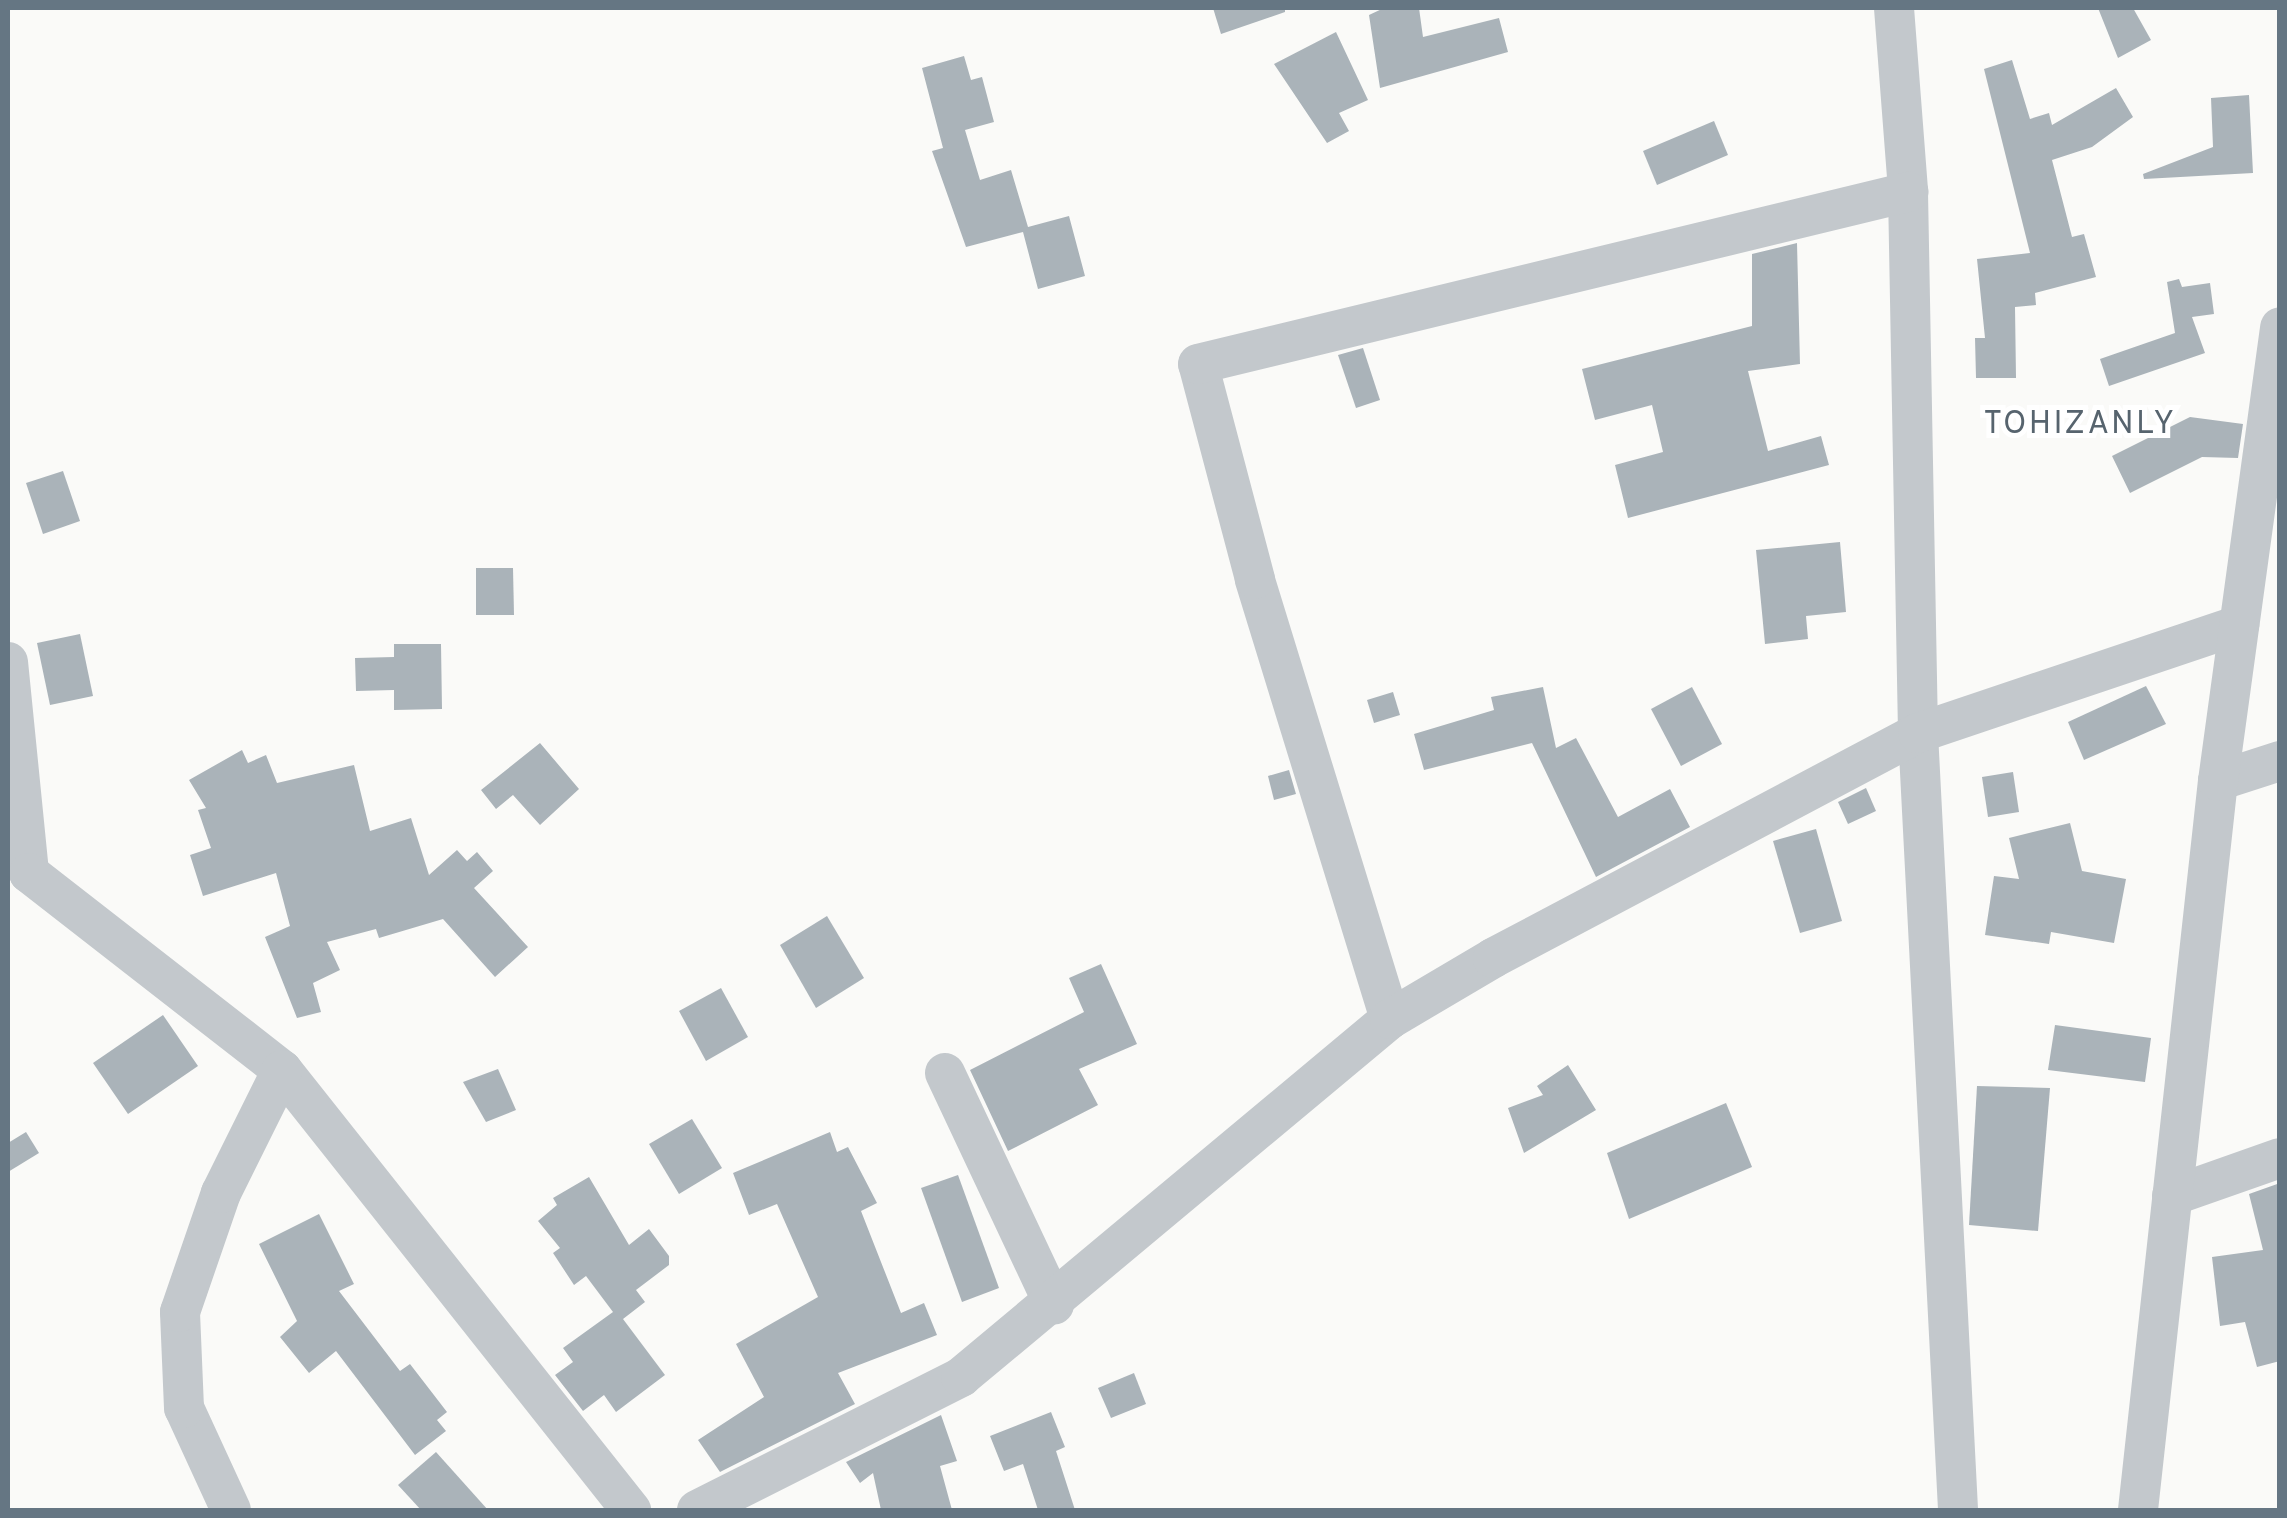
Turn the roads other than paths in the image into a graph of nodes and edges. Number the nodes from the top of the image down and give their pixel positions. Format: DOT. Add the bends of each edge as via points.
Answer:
graph roads {
  1 [pos="1894,8"];
  2 [pos="1908,192"];
  3 [pos="2280,327"];
  4 [pos="2270,437"];
  5 [pos="2239,625"];
  6 [pos="8,662"];
  7 [pos="1918,733"];
  8 [pos="2280,761"];
  9 [pos="2218,781"];
  10 [pos="18,880"];
  11 [pos="1390,1019"];
  12 [pos="282,1070"];
  13 [pos="945,1073"];
  14 [pos="2280,1158"];
  15 [pos="2172,1196"];
  16 [pos="1054,1305"];
  17 [pos="716,1507"];
  18 [pos="230,1510"];
  19 [pos="631,1510"];
  20 [pos="1958,1510"];
  21 [pos="2138,1510"];
  1 -- 2 [label="street"];
  2 -- 7 [label="street"];
  2 -- 11 [label="street" via="1198,364 1255,579"];
  3 -- 4 [label="street"];
  4 -- 5 [label="street"];
  5 -- 7 [label="street"];
  5 -- 9 [label="street"];
  6 -- 10 [label="street"];
  7 -- 11 [label="street"];
  7 -- 20 [label="street"];
  8 -- 9 [label="street"];
  9 -- 15 [label="street"];
  10 -- 12 [label="street"];
  11 -- 16 [label="street"];
  12 -- 18 [label="street" via="220,1193 180,1312 184,1408"];
  12 -- 19 [label="street"];
  13 -- 16 [label="street"];
  14 -- 15 [label="street"];
  15 -- 21 [label="street"];
  16 -- 17 [label="street" via="961,1377"];
}
